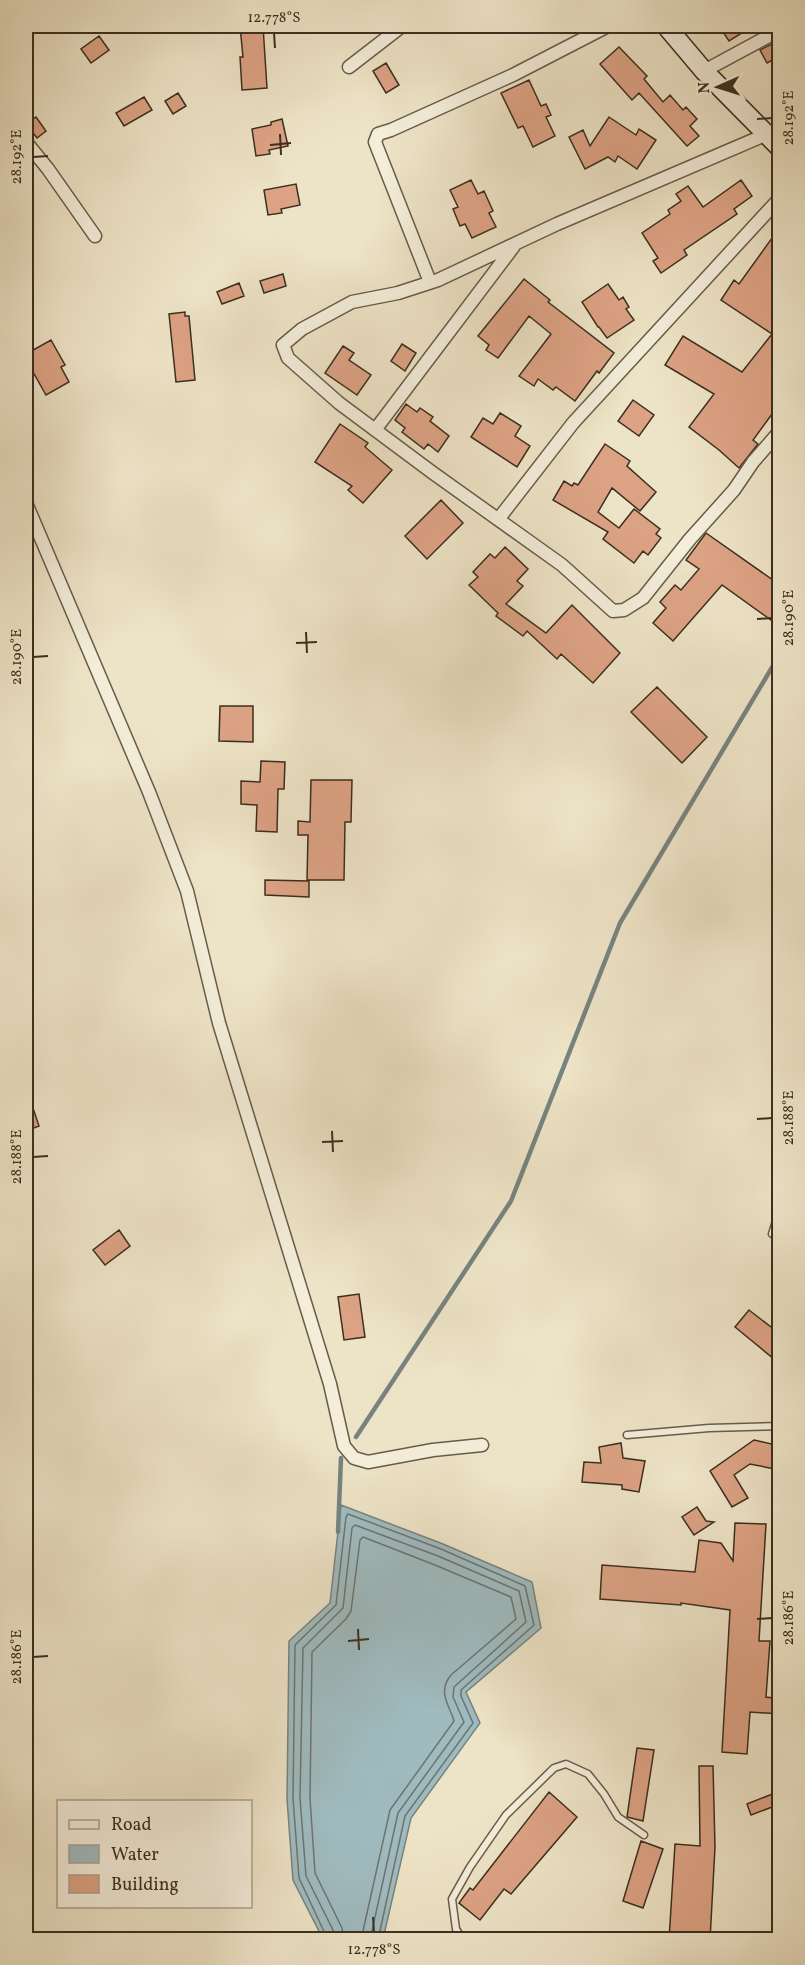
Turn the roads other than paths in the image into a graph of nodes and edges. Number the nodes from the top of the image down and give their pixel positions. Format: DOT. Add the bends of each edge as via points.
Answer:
graph roads {
  1 [pos="399,26"];
  2 [pos="608,26"];
  3 [pos="666,26"];
  4 [pos="780,30"];
  5 [pos="349,68"];
  6 [pos="704,71"];
  7 [pos="765,135"];
  8 [pos="26,142"];
  9 [pos="780,148"];
  10 [pos="780,198"];
  11 [pos="95,237"];
  12 [pos="516,243"];
  13 [pos="430,282"];
  14 [pos="375,430"];
  15 [pos="780,432"];
  16 [pos="26,503"];
  17 [pos="496,518"];
  18 [pos="780,1208"];
  19 [pos="772,1234"];
  20 [pos="780,1426"];
  21 [pos="627,1435"];
  22 [pos="482,1445"];
  23 [pos="644,1835"];
  24 [pos="463,1940"];
  1 -- 5 [label="street"];
  2 -- 13 [label="street" via="513,75 378,134 375,142"];
  3 -- 6 [label="street"];
  4 -- 6 [label="street"];
  6 -- 7 [label="street"];
  7 -- 9 [label="street"];
  7 -- 12 [label="street"];
  8 -- 11 [label="street"];
  10 -- 17 [label="street" via="573,423"];
  12 -- 13 [label="street"];
  12 -- 14 [label="street"];
  13 -- 14 [label="street" via="352,302 302,329 283,345 288,358"];
  14 -- 17 [label="street"];
  15 -- 17 [label="street" via="643,598 624,610 613,611 562,565"];
  16 -- 22 [label="street" via="187,891 219,1023 330,1384 344,1446 354,1458 368,1462"];
  18 -- 19 [label="lane"];
  20 -- 21 [label="lane"];
  23 -- 24 [label="lane" via="618,1817 588,1774 566,1764 554,1768 506,1815 452,1899 456,1929"];
}
